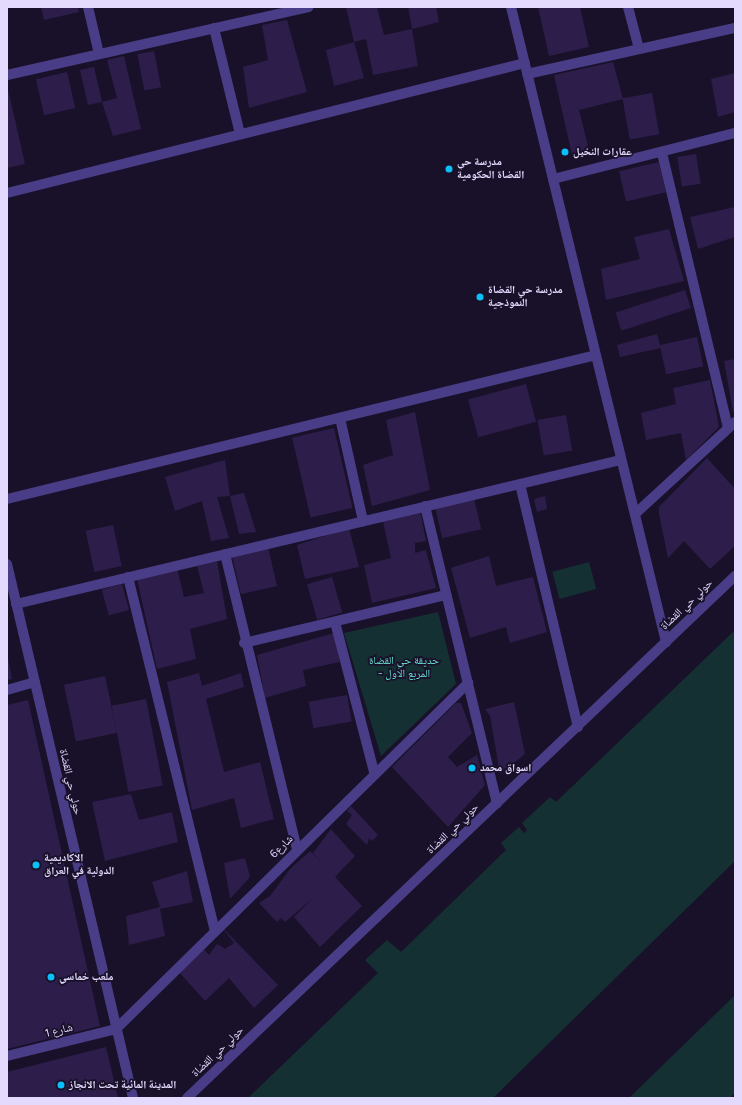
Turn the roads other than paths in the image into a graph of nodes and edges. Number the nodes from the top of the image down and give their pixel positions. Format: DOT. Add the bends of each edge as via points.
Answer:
graph roads {
  1 [pos="88,7"];
  2 [pos="511,7"];
  3 [pos="628,7"];
  4 [pos="302,8"];
  5 [pos="214,28"];
  6 [pos="735,28"];
  7 [pos="639,49"];
  8 [pos="100,54"];
  9 [pos="525,63"];
  10 [pos="527,74"];
  11 [pos="7,75"];
  12 [pos="735,133"];
  13 [pos="240,134"];
  14 [pos="662,153"];
  15 [pos="553,179"];
  16 [pos="7,192"];
  17 [pos="596,355"];
  18 [pos="340,418"];
  19 [pos="732,425"];
  20 [pos="621,460"];
  21 [pos="520,484"];
  22 [pos="7,499"];
  23 [pos="425,506"];
  24 [pos="635,514"];
  25 [pos="363,521"];
  26 [pos="225,554"];
  27 [pos="7,564"];
  28 [pos="735,576"];
  29 [pos="128,577"];
  30 [pos="446,595"];
  31 [pos="16,604"];
  32 [pos="335,622"];
  33 [pos="666,642"];
  34 [pos="244,643"];
  35 [pos="35,682"];
  36 [pos="468,683"];
  37 [pos="7,690"];
  38 [pos="578,727"];
  39 [pos="374,772"];
  40 [pos="497,803"];
  41 [pos="297,849"];
  42 [pos="215,931"];
  43 [pos="116,1029"];
  44 [pos="7,1056"];
  45 [pos="132,1098"];
  46 [pos="187,1098"];
  1 -- 8 [label="street"];
  2 -- 9 [label="street"];
  3 -- 7 [label="street"];
  4 -- 5 [label="street"];
  5 -- 8 [label="street"];
  5 -- 13 [label="street"];
  6 -- 7 [label="street"];
  7 -- 10 [label="street"];
  8 -- 11 [label="street"];
  9 -- 10 [label="street"];
  9 -- 13 [label="street"];
  10 -- 15 [label="street"];
  12 -- 14 [label="street"];
  13 -- 16 [label="street"];
  14 -- 15 [label="street"];
  14 -- 19 [label="street"];
  15 -- 17 [label="street"];
  17 -- 18 [label="street"];
  17 -- 20 [label="street"];
  18 -- 22 [label="street"];
  18 -- 25 [label="street"];
  19 -- 24 [label="street"];
  20 -- 21 [label="street"];
  20 -- 24 [label="street"];
  21 -- 23 [label="street"];
  21 -- 38 [label="street"];
  23 -- 25 [label="street"];
  23 -- 30 [label="street"];
  24 -- 33 [label="street"];
  25 -- 26 [label="street"];
  26 -- 29 [label="street"];
  26 -- 34 [label="street"];
  27 -- 31 [label="street, حولي حي القضاة"];
  28 -- 33 [label="street, حولي حي القضاة"];
  29 -- 31 [label="street"];
  29 -- 42 [label="street"];
  30 -- 32 [label="street"];
  30 -- 36 [label="street"];
  31 -- 35 [label="street, حولي حي القضاة"];
  32 -- 34 [label="street"];
  32 -- 39 [label="street"];
  33 -- 38 [label="street, حولي حي القضاة"];
  34 -- 41 [label="street"];
  35 -- 37 [label="street"];
  35 -- 43 [label="street, حولي حي القضاة"];
  36 -- 39 [label="street, شارع6"];
  36 -- 40 [label="street"];
  38 -- 40 [label="street, حولي حي القضاة"];
  39 -- 41 [label="street, شارع6"];
  40 -- 46 [label="street, حولي حي القضاة"];
  41 -- 42 [label="street, شارع6"];
  42 -- 43 [label="street, شارع6"];
  43 -- 44 [label="street, شارع 1"];
  43 -- 45 [label="street, حولي حي القضاة"];
}
